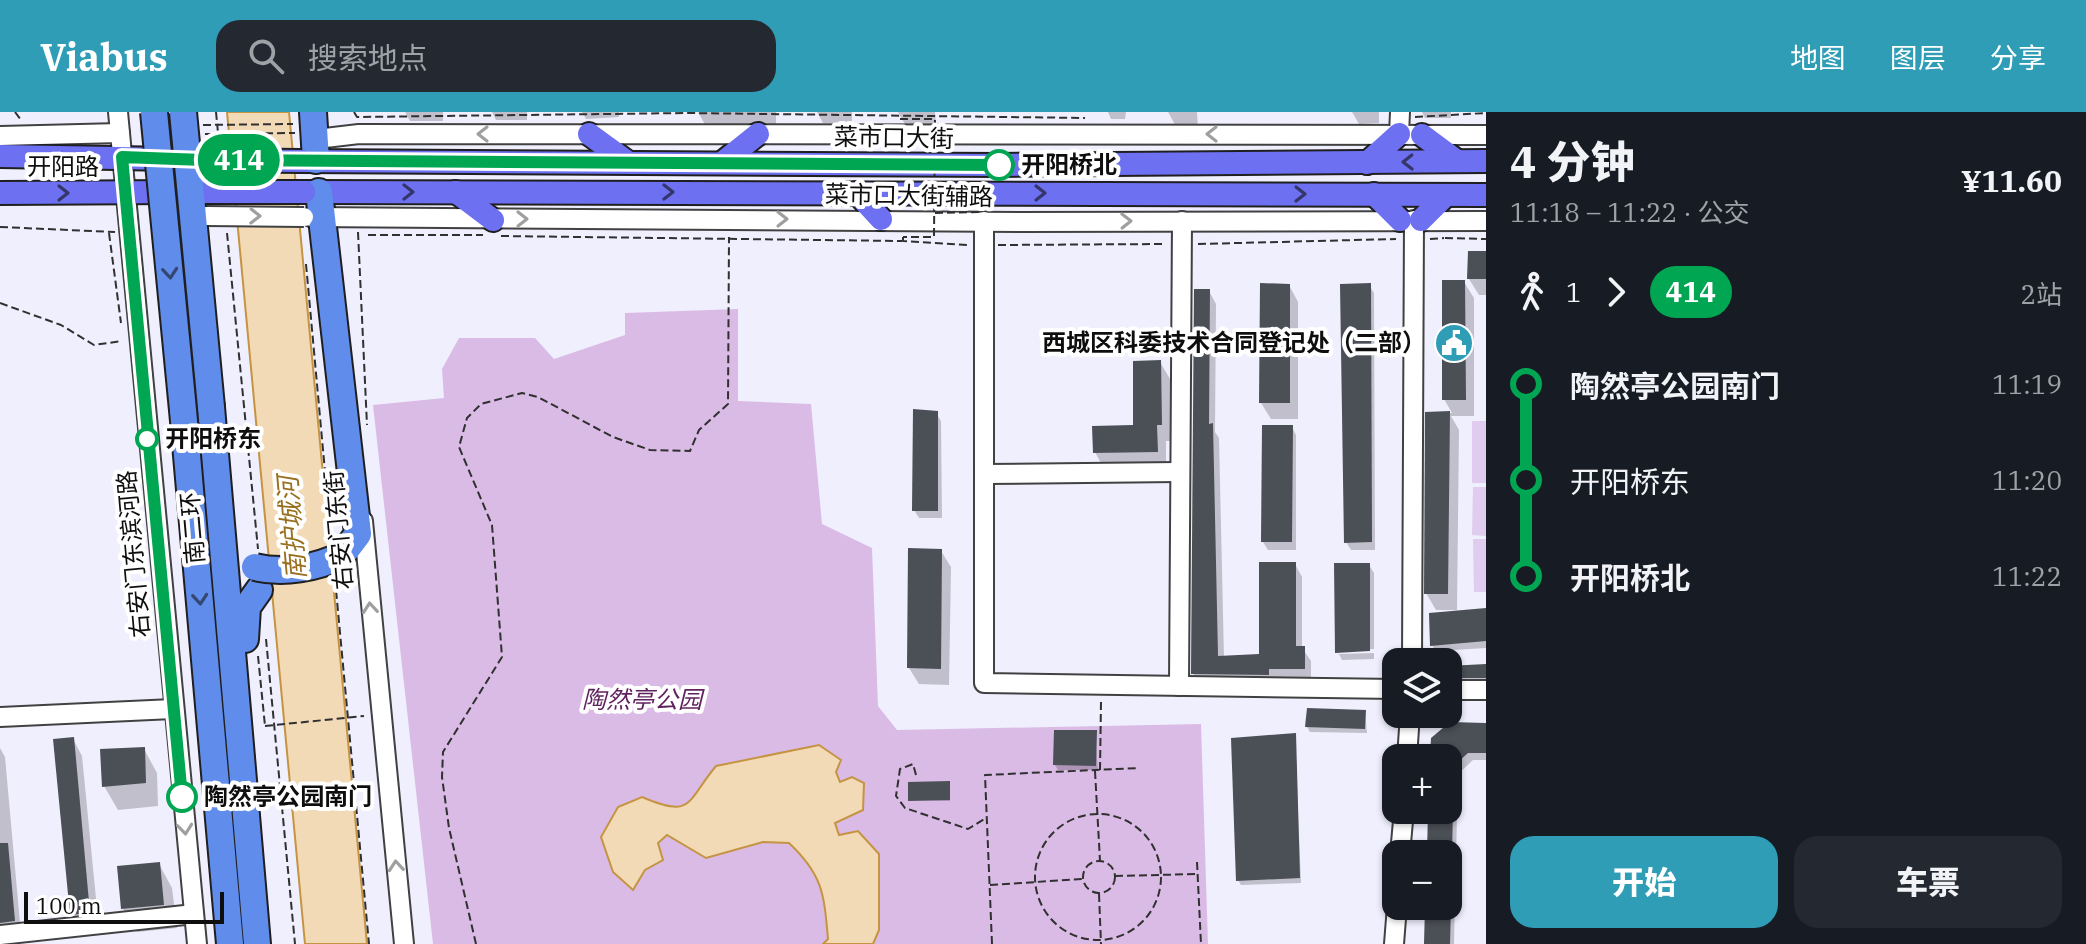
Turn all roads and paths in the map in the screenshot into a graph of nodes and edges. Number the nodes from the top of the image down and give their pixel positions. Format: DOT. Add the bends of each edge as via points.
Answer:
graph roads {
  1 [pos="15,112"];
  2 [pos="118,112"];
  3 [pos="154,112"];
  4 [pos="216,112"];
  5 [pos="292,112"];
  6 [pos="322,112"];
  7 [pos="354,112"];
  8 [pos="1486,113"];
  9 [pos="900,114"];
  10 [pos="1450,114"];
  11 [pos="191,118"];
  12 [pos="303,118"];
  13 [pos="1099,118"];
  14 [pos="22,121"];
  15 [pos="1450,121"];
  16 [pos="1405,125"];
  17 [pos="120,133"];
  18 [pos="295,133"];
  19 [pos="200,134"];
  20 [pos="589,134"];
  21 [pos="758,134"];
  22 [pos="1486,135"];
  23 [pos="0,136"];
  24 [pos="219,144"];
  25 [pos="313,153"];
  26 [pos="0,156"];
  27 [pos="122,157"];
  28 [pos="203,160"];
  29 [pos="626,161"];
  30 [pos="1457,161"];
  31 [pos="1486,161"];
  32 [pos="723,162"];
  33 [pos="1367,163"];
  34 [pos="456,192"];
  35 [pos="0,193"];
  36 [pos="857,193"];
  37 [pos="1374,194"];
  38 [pos="1446,195"];
  39 [pos="1486,195"];
  40 [pos="127,204"];
  41 [pos="318,205"];
  42 [pos="934,213"];
  43 [pos="981,217"];
  44 [pos="881,219"];
  45 [pos="493,220"];
  46 [pos="1412,220"];
  47 [pos="1182,221"];
  48 [pos="1486,221"];
  49 [pos="227,223"];
  50 [pos="0,227"];
  51 [pos="358,227"];
  52 [pos="109,233"];
  53 [pos="368,235"];
  54 [pos="729,237"];
  55 [pos="1443,238"];
  56 [pos="1486,239"];
  57 [pos="305,253"];
  58 [pos="0,303"];
  59 [pos="124,341"];
  60 [pos="367,436"];
  61 [pos="215,447"];
  62 [pos="1178,472"];
  63 [pos="985,474"];
  64 [pos="344,558"];
  65 [pos="257,572"];
  66 [pos="266,636"];
  67 [pos="1412,648"];
  68 [pos="258,658"];
  69 [pos="269,674"];
  70 [pos="260,675"];
  71 [pos="1101,683"];
  72 [pos="1179,686"];
  73 [pos="1382,689"];
  74 [pos="1462,690"];
  75 [pos="1486,690"];
  76 [pos="173,709"];
  77 [pos="364,716"];
  78 [pos="0,717"];
  79 [pos="242,749"];
  80 [pos="1139,768"];
  81 [pos="1095,770"];
  82 [pos="1100,770"];
  83 [pos="916,775"];
  84 [pos="1097,814"];
  85 [pos="987,817"];
  86 [pos="1100,861"];
  87 [pos="1197,862"];
  88 [pos="1198,874"];
  89 [pos="1161,875"];
  90 [pos="1115,876"];
  91 [pos="1084,879"];
  92 [pos="1035,881"];
  93 [pos="990,885"];
  94 [pos="1099,893"];
  95 [pos="194,914"];
  96 [pos="1396,920"];
  97 [pos="0,935"];
  98 [pos="1101,942"];
  99 [pos="197,944"];
  100 [pos="230,944"];
  101 [pos="257,944"];
  102 [pos="295,944"];
  103 [pos="369,944"];
  104 [pos="404,944"];
  105 [pos="476,944"];
  106 [pos="992,944"];
  107 [pos="1201,944"];
  108 [pos="1394,944"];
  1 -- 14 [label="path"];
  2 -- 17 [label="street, 右安门东滨河路"];
  3 -- 100 [label="highway, 南二环, one-way, bridge"];
  4 -- 24 [label="path"];
  5 -- 25 [label="path"];
  6 -- 25 [label="street"];
  7 -- 9 [label="path" via="357,117"];
  8 -- 10 [label="path"];
  9 -- 13 [label="path"];
  9 -- 42 [label="path, bridge" via="900,119 935,119"];
  10 -- 15 [label="path"];
  10 -- 16 [label="path"];
  11 -- 12 [label="path, bridge"];
  11 -- 61 [label="highway, 南二环, bridge"];
  12 -- 25 [label="highway"];
  16 -- 21 [label="street, one-way"];
  16 -- 22 [label="street"];
  16 -- 30 [label="main road"];
  16 -- 33 [label="main road"];
  17 -- 23 [label="street, 开阳路"];
  17 -- 27 [label="street, 右安门东滨河路"];
  18 -- 19 [label="path, bridge"];
  20 -- 21 [label="street"];
  20 -- 25 [label="street, one-way" via="359,134"];
  20 -- 29 [label="main road"];
  21 -- 32 [label="main road"];
  25 -- 28 [label="main road, 菜市口大街, bridge"];
  25 -- 29 [label="main road, 菜市口大街"];
  25 -- 41 [label="street"];
  26 -- 27 [label="main road, 开阳路"];
  27 -- 28 [label="main road, 开阳路"];
  27 -- 40 [label="street, 右安门东滨河路"];
  29 -- 32 [label="main road, 菜市口大街"];
  30 -- 31 [label="main road, 菜市口大街"];
  30 -- 33 [label="main road, 菜市口大街, one-way"];
  32 -- 33 [label="main road, 菜市口大街"];
  34 -- 36 [label="main road, one-way"];
  41 -- 34 [label="main road, one-way"];
  34 -- 45 [label="main road"];
  35 -- 40 [label="main road, 开阳路, one-way"];
  36 -- 37 [label="main road, one-way"];
  36 -- 44 [label="main road"];
  37 -- 38 [label="main road"];
  37 -- 46 [label="main road"];
  38 -- 39 [label="main road"];
  38 -- 46 [label="main road"];
  40 -- 41 [label="street, 菜市口大街辅路, one-way, bridge" via="206,216"];
  40 -- 41 [label="main road, 开阳路, bridge" via="202,192"];
  40 -- 76 [label="street, 右安门东滨河路"];
  41 -- 45 [label="street, 菜市口大街辅路"];
  41 -- 64 [label="highway" via="358,534"];
  42 -- 43 [label="path, bridge"];
  42 -- 54 [label="path, bridge" via="934,237"];
  43 -- 44 [label="street, 菜市口大街辅路"];
  43 -- 47 [label="street, 菜市口大街辅路, one-way"];
  43 -- 63 [label="street"];
  45 -- 44 [label="street, 菜市口大街辅路, one-way"];
  46 -- 47 [label="street, 菜市口大街辅路"];
  46 -- 48 [label="street, 菜市口大街辅路"];
  46 -- 67 [label="street"];
  47 -- 62 [label="street"];
  49 -- 65 [label="path"];
  50 -- 52 [label="path"];
  51 -- 60 [label="path"];
  53 -- 54 [label="path"];
  54 -- 105 [label="path" via="728,404 699,430 690,451 650,450 522,393 481,404 467,418 459,447 492,525 502,657 443,752 442,777"];
  55 -- 56 [label="path"];
  57 -- 64 [label="path"];
  58 -- 59 [label="path" via="61,325 94,345"];
  61 -- 65 [label="highway" via="228,470 237,545"];
  61 -- 79 [label="highway, 南二环"];
  62 -- 63 [label="street"];
  62 -- 72 [label="street"];
  63 -- 71 [label="street" via="984,683"];
  64 -- 65 [label="highway" via="322,576 277,580"];
  64 -- 103 [label="path"];
  104 -- 64 [label="street, 右安门东街, one-way"];
  65 -- 79 [label="highway" via="244,620 250,708"];
  66 -- 69 [label="path"];
  68 -- 70 [label="path"];
  69 -- 70 [label="path"];
  69 -- 102 [label="path"];
  70 -- 77 [label="path, bridge" via="265,726"];
  71 -- 72 [label="street"];
  71 -- 82 [label="path"];
  72 -- 73 [label="street"];
  74 -- 75 [label="street"];
  76 -- 78 [label="street"];
  76 -- 95 [label="street, 右安门东滨河路, one-way"];
  79 -- 101 [label="highway, 南二环"];
  80 -- 82 [label="path"];
  81 -- 82 [label="path"];
  81 -- 84 [label="path"];
  81 -- 85 [label="path" via="985,775"];
  83 -- 85 [label="path" via="913,764 900,769 896,796 905,808 968,829"];
  84 -- 86 [label="path"];
  84 -- 89 [label="path" via="1138,828 1155,849"];
  84 -- 92 [label="path" via="1055,831 1040,854"];
  85 -- 93 [label="path"];
  86 -- 90 [label="path" via="1112,867"];
  86 -- 91 [label="path" via="1086,869"];
  87 -- 88 [label="path"];
  88 -- 89 [label="path"];
  88 -- 107 [label="path"];
  89 -- 90 [label="path"];
  89 -- 98 [label="path" via="1159,894 1145,919"];
  90 -- 94 [label="path" via="1111,888"];
  91 -- 92 [label="path"];
  91 -- 94 [label="path"];
  92 -- 93 [label="path"];
  92 -- 98 [label="path" via="1052,919 1074,935"];
  93 -- 106 [label="path"];
  94 -- 98 [label="path"];
  95 -- 97 [label="street"];
  95 -- 99 [label="street, 右安门东滨河路"];
  96 -- 108 [label="street"];
}
